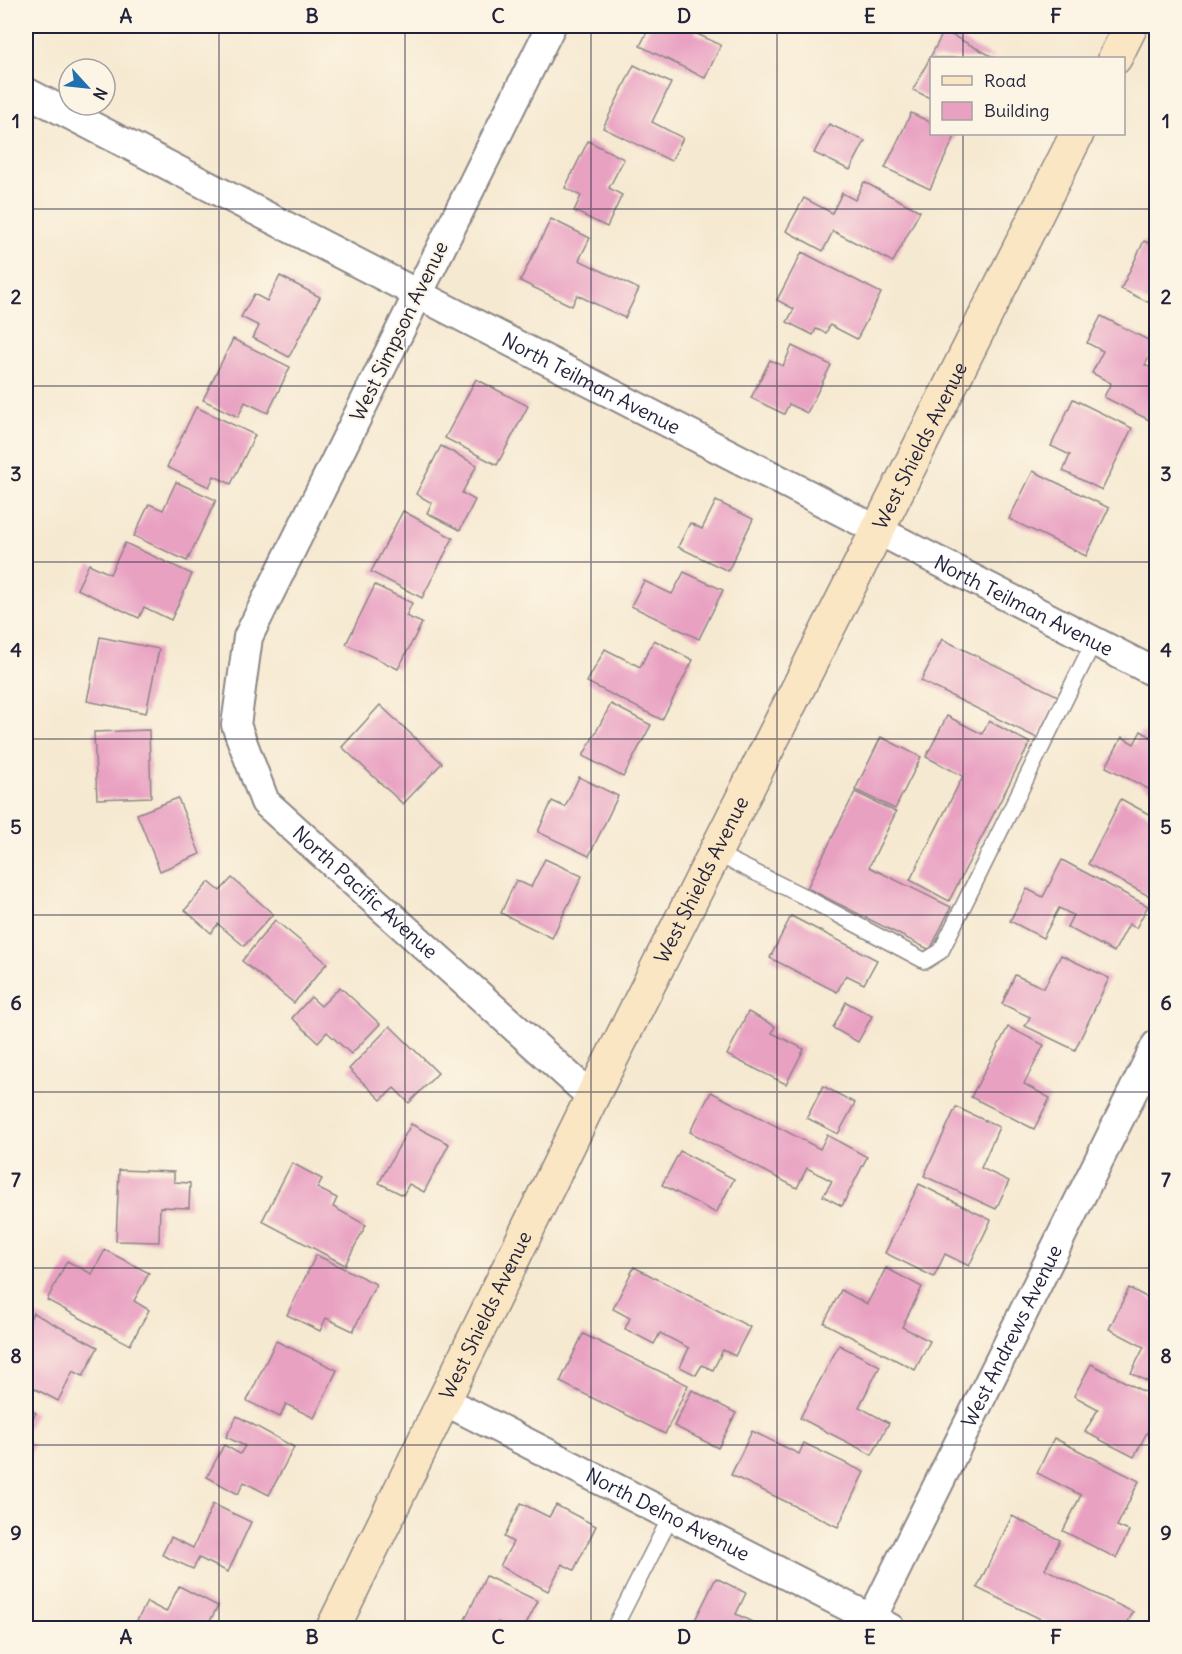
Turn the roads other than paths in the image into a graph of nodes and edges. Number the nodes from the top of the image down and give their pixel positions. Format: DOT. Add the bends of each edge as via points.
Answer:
graph roads {
  1 [pos="551,26"];
  2 [pos="1131,26"];
  3 [pos="1116,57"];
  4 [pos="26,92"];
  5 [pos="1076,135"];
  6 [pos="418,292"];
  7 [pos="876,532"];
  8 [pos="248,637"];
  9 [pos="1094,641"];
  10 [pos="1156,673"];
  11 [pos="715,853"];
  12 [pos="1156,1045"];
  13 [pos="592,1096"];
  14 [pos="446,1401"];
  15 [pos="671,1516"];
  16 [pos="876,1625"];
  17 [pos="333,1629"];
  18 [pos="614,1629"];
  1 -- 6 [label="street, West Simpson Avenue"];
  2 -- 3 [label="main road"];
  4 -- 6 [label="street, North Teilman Avenue"];
  5 -- 7 [label="main road, West Shields Avenue"];
  6 -- 7 [label="street, North Teilman Avenue"];
  6 -- 8 [label="street, West Simpson Avenue"];
  7 -- 9 [label="street, North Teilman Avenue"];
  7 -- 11 [label="main road, West Shields Avenue"];
  8 -- 13 [label="street, North Pacific Avenue" via="236,725 265,802"];
  9 -- 10 [label="street, North Teilman Avenue"];
  9 -- 11 [label="lane" via="941,951 925,961"];
  11 -- 13 [label="main road, West Shields Avenue"];
  12 -- 16 [label="street, West Andrews Avenue"];
  13 -- 14 [label="main road, West Shields Avenue"];
  14 -- 15 [label="street, North Delno Avenue"];
  14 -- 17 [label="main road, West Shields Avenue"];
  15 -- 16 [label="street, North Delno Avenue"];
  15 -- 18 [label="lane"];
}
